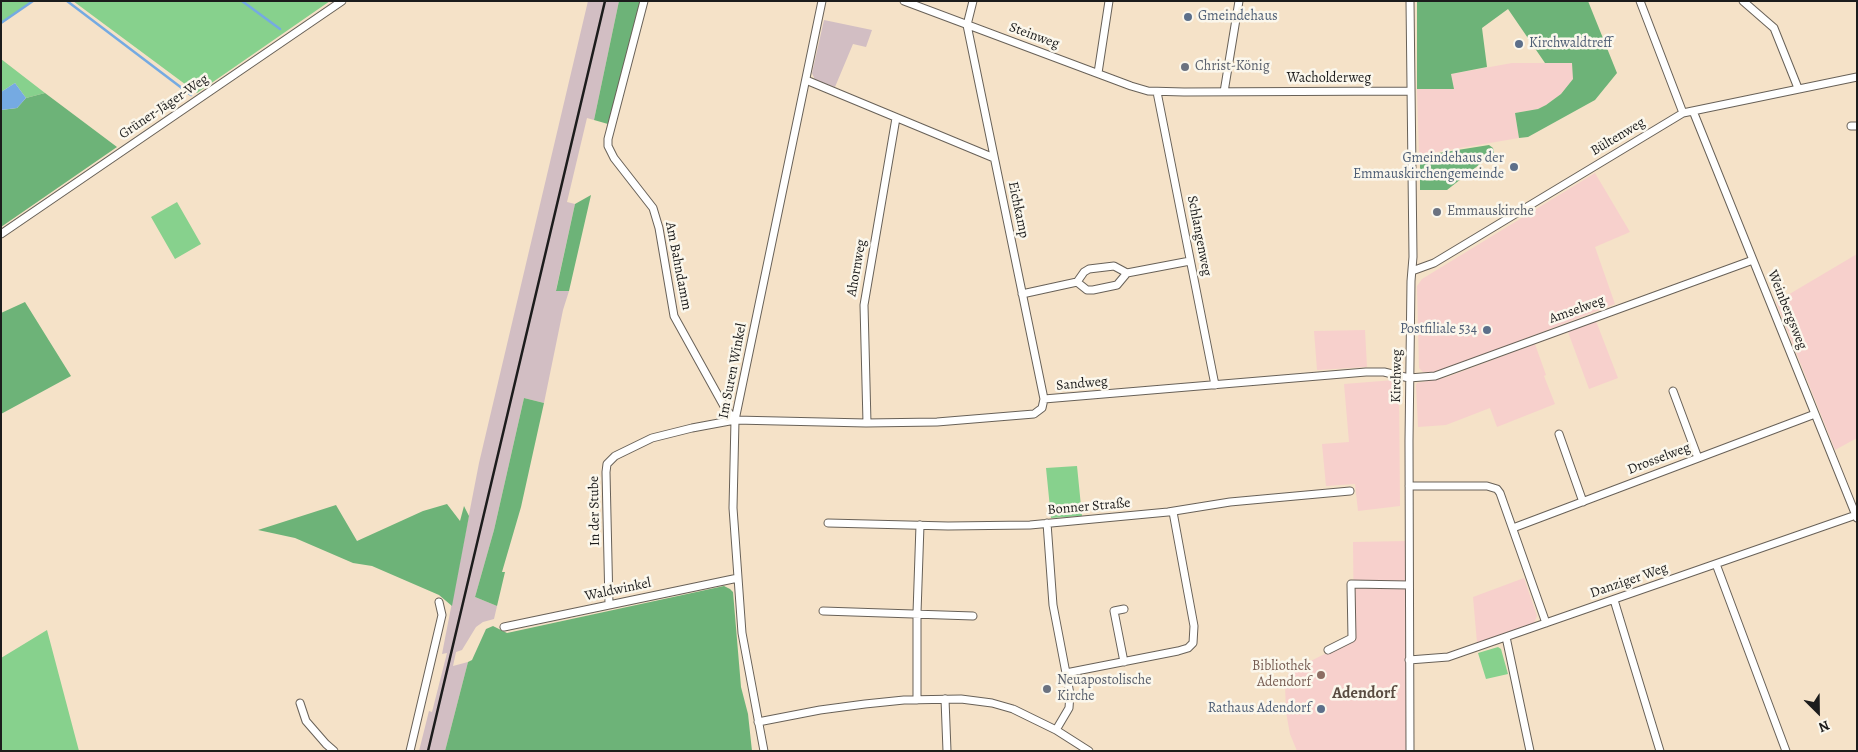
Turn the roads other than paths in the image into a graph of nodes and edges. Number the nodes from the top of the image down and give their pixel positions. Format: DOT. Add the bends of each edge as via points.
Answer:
graph roads {
  1 [pos="342,1"];
  2 [pos="644,1"];
  3 [pos="822,1"];
  4 [pos="904,1"];
  5 [pos="973,1"];
  6 [pos="1109,1"];
  7 [pos="1239,1"];
  8 [pos="1410,1"];
  9 [pos="1640,1"];
  10 [pos="1743,1"];
  11 [pos="1759,1"];
  12 [pos="1753,9"];
  13 [pos="967,25"];
  14 [pos="1098,74"];
  15 [pos="1857,77"];
  16 [pos="806,80"];
  17 [pos="1798,88"];
  18 [pos="1411,91"];
  19 [pos="1157,92"];
  20 [pos="1224,92"];
  21 [pos="1693,111"];
  22 [pos="1683,113"];
  23 [pos="896,118"];
  24 [pos="994,158"];
  25 [pos="1,234"];
  26 [pos="1753,260"];
  27 [pos="1190,261"];
  28 [pos="1412,271"];
  29 [pos="1127,273"];
  30 [pos="1076,282"];
  31 [pos="1022,294"];
  32 [pos="1409,378"];
  33 [pos="1216,386"];
  34 [pos="1673,391"];
  35 [pos="1044,400"];
  36 [pos="1815,414"];
  37 [pos="734,420"];
  38 [pos="866,423"];
  39 [pos="1559,434"];
  40 [pos="1698,458"];
  41 [pos="1409,486"];
  42 [pos="1350,491"];
  43 [pos="1582,502"];
  44 [pos="1172,512"];
  45 [pos="1856,513"];
  46 [pos="828,523"];
  47 [pos="1047,523"];
  48 [pos="920,525"];
  49 [pos="1513,528"];
  50 [pos="1716,564"];
  51 [pos="738,578"];
  52 [pos="1409,585"];
  53 [pos="1614,600"];
  54 [pos="439,602"];
  55 [pos="609,605"];
  56 [pos="1124,609"];
  57 [pos="823,611"];
  58 [pos="917,613"];
  59 [pos="973,616"];
  60 [pos="1546,623"];
  61 [pos="504,627"];
  62 [pos="1506,637"];
  63 [pos="1328,650"];
  64 [pos="1410,660"];
  65 [pos="1124,662"];
  66 [pos="1066,673"];
  67 [pos="945,699"];
  68 [pos="918,700"];
  69 [pos="300,703"];
  70 [pos="758,722"];
  71 [pos="1056,730"];
  72 [pos="334,751"];
  73 [pos="410,751"];
  74 [pos="764,751"];
  75 [pos="947,751"];
  76 [pos="1089,751"];
  77 [pos="1410,751"];
  78 [pos="1530,751"];
  79 [pos="1660,751"];
  80 [pos="1786,751"];
  1 -- 25 [label="street, Grüner-Jäger-Weg"];
  2 -- 37 [label="street, Am Bahndamm" via="608,146 653,208 674,316"];
  3 -- 16 [label="street, Im Suren Winkel"];
  4 -- 13 [label="street, Steinweg"];
  5 -- 13 [label="street"];
  6 -- 14 [label="street"];
  7 -- 20 [label="street"];
  8 -- 18 [label="street, Kirchweg"];
  9 -- 22 [label="street"];
  10 -- 12 [label="street"];
  11 -- 12 [label="street"];
  12 -- 17 [label="street" via="1774,28"];
  13 -- 14 [label="street, Steinweg"];
  13 -- 24 [label="street, Eichkamp"];
  14 -- 19 [label="street, Steinweg"];
  15 -- 17 [label="street, Bültenweg"];
  16 -- 23 [label="street"];
  16 -- 37 [label="street, Im Suren Winkel"];
  17 -- 21 [label="street, Bültenweg"];
  18 -- 20 [label="street, Wacholderweg"];
  18 -- 28 [label="street, Kirchweg"];
  19 -- 20 [label="street, Wacholderweg"];
  19 -- 27 [label="street, Schlangenweg"];
  21 -- 22 [label="street, Bültenweg"];
  21 -- 26 [label="street, Weinbergsweg"];
  22 -- 28 [label="street, Bültenweg" via="1434,263"];
  23 -- 24 [label="street"];
  23 -- 38 [label="street, Ahornweg" via="864,303"];
  24 -- 31 [label="street, Eichkamp"];
  26 -- 32 [label="street, Amselweg" via="1440,375"];
  26 -- 36 [label="street, Weinbergsweg"];
  27 -- 29 [label="street"];
  27 -- 33 [label="street, Schlangenweg"];
  28 -- 32 [label="street, Kirchweg"];
  29 -- 30 [label="street" via="1116,266 1086,270"];
  29 -- 30 [label="street" via="1117,285 1094,290 1087,290"];
  30 -- 31 [label="street"];
  31 -- 35 [label="street, Eichkamp"];
  32 -- 33 [label="street, Sandweg" via="1366,372"];
  32 -- 41 [label="street, Kirchweg"];
  33 -- 35 [label="street, Sandweg"];
  34 -- 40 [label="street"];
  35 -- 38 [label="street, Sandweg" via="1042,408 1034,414 937,422"];
  36 -- 40 [label="street, Drosselweg"];
  36 -- 45 [label="street, Weinbergsweg"];
  37 -- 38 [label="street, Sandweg"];
  37 -- 51 [label="street, Im Suren Winkel" via="733,502"];
  37 -- 55 [label="street, In der Stube" via="652,438 610,460 606,469"];
  39 -- 43 [label="street"];
  40 -- 43 [label="street, Drosselweg"];
  41 -- 49 [label="street" via="1492,487 1500,493"];
  41 -- 52 [label="street, Kirchweg"];
  42 -- 44 [label="street, Bonner Straße" via="1245,500"];
  43 -- 49 [label="street, Drosselweg"];
  44 -- 47 [label="street, Bonner Straße"];
  44 -- 65 [label="street" via="1194,626 1194,643 1184,650"];
  45 -- 50 [label="street, Danziger Weg"];
  46 -- 48 [label="street, Bonner Straße"];
  47 -- 48 [label="street, Bonner Straße"];
  47 -- 66 [label="street" via="1052,598"];
  48 -- 58 [label="street"];
  49 -- 60 [label="street"];
  50 -- 53 [label="street, Danziger Weg"];
  50 -- 80 [label="street"];
  51 -- 55 [label="street, Waldwinkel"];
  51 -- 70 [label="street, Im Suren Winkel" via="743,643"];
  52 -- 63 [label="street" via="1351,584 1352,638"];
  52 -- 64 [label="street, Kirchweg"];
  53 -- 60 [label="street, Danziger Weg"];
  53 -- 79 [label="street"];
  54 -- 73 [label="street" via="442,615"];
  55 -- 61 [label="street, Waldwinkel"];
  56 -- 65 [label="street" via="1114,611"];
  57 -- 58 [label="street"];
  58 -- 59 [label="street"];
  58 -- 68 [label="street"];
  60 -- 62 [label="street, Danziger Weg"];
  62 -- 64 [label="street, Danziger Weg" via="1448,657"];
  62 -- 78 [label="street"];
  64 -- 77 [label="street, Kirchweg"];
  65 -- 66 [label="street"];
  66 -- 71 [label="street" via="1069,708"];
  67 -- 68 [label="street"];
  67 -- 71 [label="street" via="996,704 1029,715"];
  67 -- 75 [label="street"];
  68 -- 70 [label="street" via="827,708"];
  69 -- 72 [label="street" via="306,721"];
  70 -- 74 [label="street, Im Suren Winkel"];
  71 -- 76 [label="street"];
}
